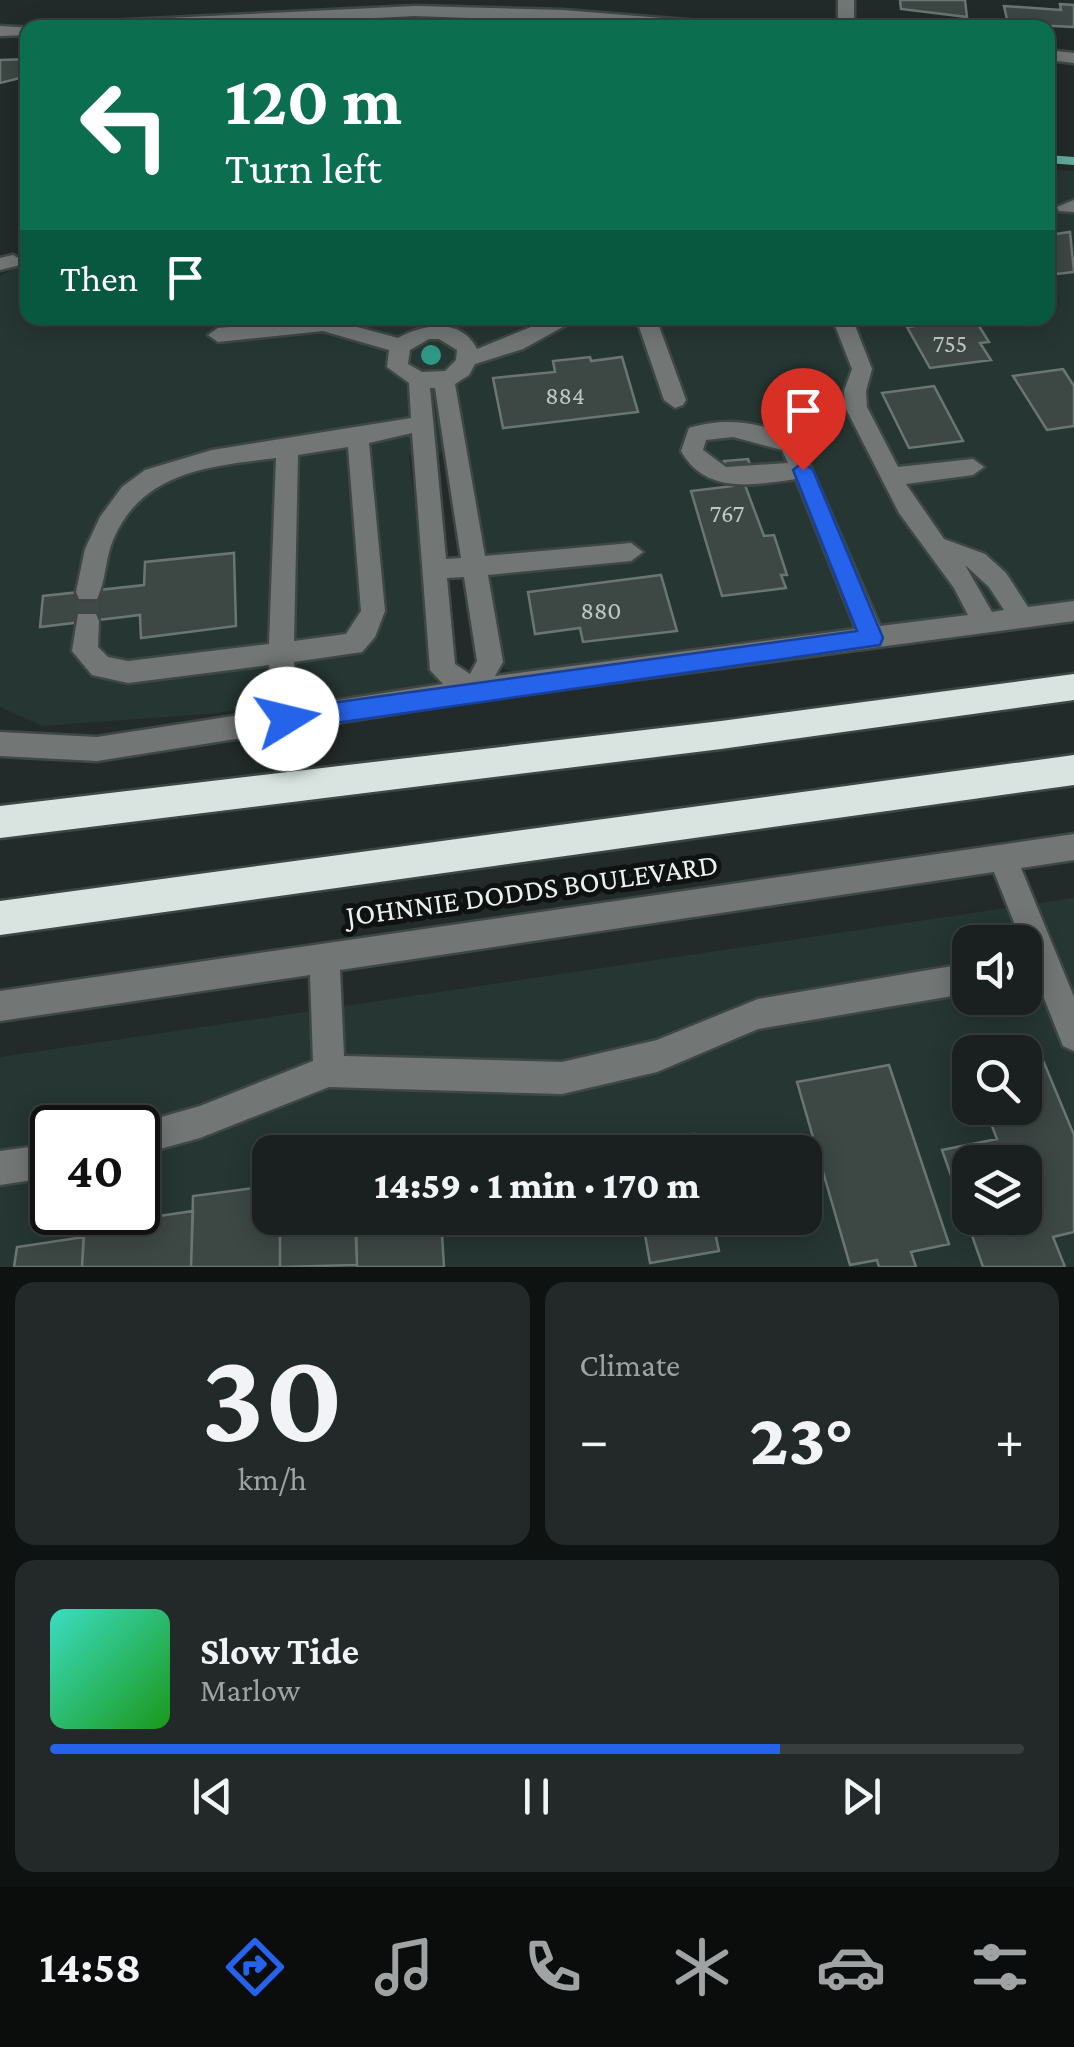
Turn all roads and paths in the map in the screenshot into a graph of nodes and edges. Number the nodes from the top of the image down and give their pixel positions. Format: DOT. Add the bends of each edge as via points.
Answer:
graph roads {
  1 [pos="263,8"];
  2 [pos="145,20"];
  3 [pos="602,20"];
  4 [pos="312,325"];
  5 [pos="326,325"];
  6 [pos="555,325"];
  7 [pos="648,325"];
  8 [pos="845,325"];
  9 [pos="218,334"];
  10 [pos="400,346"];
  11 [pos="468,359"];
  12 [pos="444,380"];
  13 [pos="419,381"];
  14 [pos="675,400"];
  15 [pos="422,424"];
  16 [pos="358,438"];
  17 [pos="288,448"];
  18 [pos="972,468"];
  19 [pos="890,477"];
  20 [pos="807,478"];
  21 [pos="935,547"];
  22 [pos="631,552"];
  23 [pos="474,566"];
  24 [pos="432,570"];
  25 [pos="88,592"];
  26 [pos="1074,611"];
  27 [pos="1022,618"];
  28 [pos="87,621"];
  29 [pos="985,623"];
  30 [pos="872,638"];
  31 [pos="281,655"];
  32 [pos="1074,687"];
  33 [pos="474,690"];
  34 [pos="287,719"];
  35 [pos="0,744"];
  36 [pos="1074,770"];
  37 [pos="0,822"];
  38 [pos="1074,847"];
  39 [pos="1003,858"];
  40 [pos="0,918"];
  41 [pos="1023,925"];
  42 [pos="324,959"];
  43 [pos="1042,979"];
  44 [pos="952,981"];
  45 [pos="0,1006"];
  46 [pos="1074,1035"];
  47 [pos="329,1072"];
  48 [pos="160,1133"];
  49 [pos="30,1164"];
  50 [pos="0,1168"];
  1 -- 2 [label="street"];
  1 -- 3 [label="street"];
  4 -- 9 [label="street"];
  5 -- 10 [label="street"];
  6 -- 11 [label="street"];
  7 -- 14 [label="street"];
  8 -- 19 [label="street" via="862,369 856,407"];
  10 -- 11 [label="street" via="425,332 442,332 467,347"];
  10 -- 13 [label="street" via="397,367"];
  11 -- 12 [label="street" via="462,371"];
  12 -- 13 [label="street"];
  12 -- 23 [label="street"];
  13 -- 15 [label="street"];
  15 -- 16 [label="street"];
  15 -- 24 [label="street"];
  16 -- 17 [label="street"];
  16 -- 31 [label="street" via="372,611 366,630 353,644"];
  17 -- 25 [label="street" via="184,460 147,477 114,511 94,555"];
  17 -- 31 [label="street"];
  18 -- 19 [label="street"];
  19 -- 21 [label="street"];
  20 -- 30 [label="street"];
  21 -- 27 [label="street" via="983,563"];
  21 -- 29 [label="street"];
  22 -- 23 [label="street"];
  23 -- 24 [label="street"];
  23 -- 33 [label="street" via="490,662"];
  24 -- 33 [label="street" via="443,670"];
  26 -- 27 [label="street"];
  27 -- 29 [label="street"];
  28 -- 31 [label="street" via="85,651 100,667 128,672"];
  29 -- 30 [label="street"];
  30 -- 33 [label="street"];
  31 -- 34 [label="street"];
  32 -- 37 [label="highway"];
  33 -- 34 [label="street"];
  34 -- 35 [label="street" via="98,749"];
  36 -- 40 [label="highway, JOHNNIE DODDS BOULEVARD"];
  38 -- 39 [label="street, JOHNNIE DODDS BOULEVARD"];
  39 -- 41 [label="street"];
  39 -- 42 [label="street, JOHNNIE DODDS BOULEVARD"];
  42 -- 45 [label="street, JOHNNIE DODDS BOULEVARD"];
  42 -- 47 [label="street"];
  43 -- 46 [label="street"];
  44 -- 47 [label="street" via="758,1014 657,1056 562,1078"];
  47 -- 48 [label="street"];
  49 -- 50 [label="street"];
}
